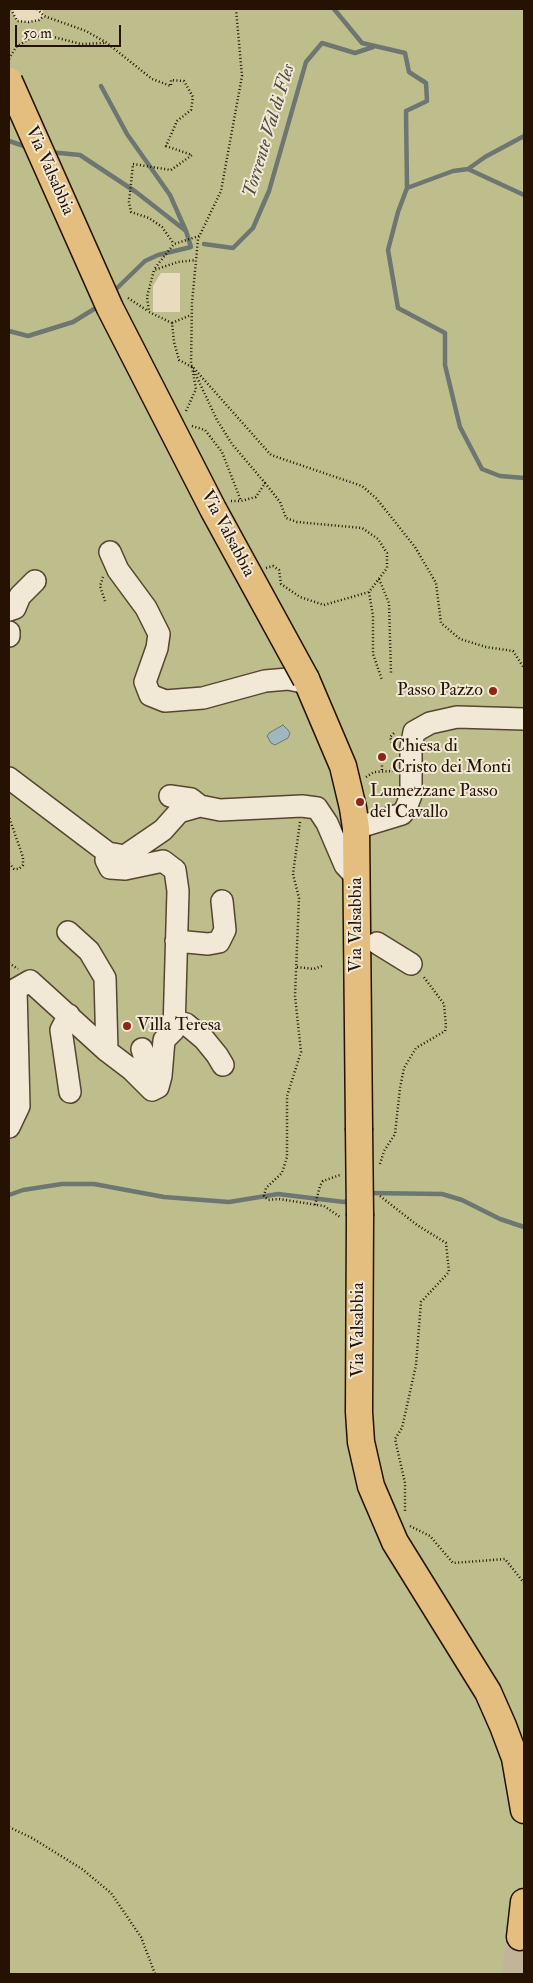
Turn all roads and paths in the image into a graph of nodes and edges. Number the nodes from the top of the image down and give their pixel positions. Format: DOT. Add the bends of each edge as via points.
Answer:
graph roads {
  1 [pos="11,9"];
  2 [pos="37,9"];
  3 [pos="42,9"];
  4 [pos="236,9"];
  5 [pos="44,16"];
  6 [pos="107,43"];
  7 [pos="9,59"];
  8 [pos="9,81"];
  9 [pos="199,235"];
  10 [pos="174,244"];
  11 [pos="196,260"];
  12 [pos="154,270"];
  13 [pos="192,315"];
  14 [pos="172,323"];
  15 [pos="191,365"];
  16 [pos="184,416"];
  17 [pos="187,421"];
  18 [pos="265,483"];
  19 [pos="241,500"];
  20 [pos="226,501"];
  21 [pos="110,552"];
  22 [pos="264,568"];
  23 [pos="379,579"];
  24 [pos="35,581"];
  25 [pos="369,592"];
  26 [pos="9,610"];
  27 [pos="9,632"];
  28 [pos="9,636"];
  29 [pos="524,668"];
  30 [pos="391,673"];
  31 [pos="382,680"];
  32 [pos="307,681"];
  33 [pos="524,719"];
  34 [pos="382,762"];
  35 [pos="394,766"];
  36 [pos="382,772"];
  37 [pos="9,778"];
  38 [pos="363,778"];
  39 [pos="170,796"];
  40 [pos="200,806"];
  41 [pos="302,806"];
  42 [pos="9,817"];
  43 [pos="356,828"];
  44 [pos="108,853"];
  45 [pos="9,862"];
  46 [pos="357,878"];
  47 [pos="222,901"];
  48 [pos="68,932"];
  49 [pos="176,941"];
  50 [pos="377,943"];
  51 [pos="412,964"];
  52 [pos="322,966"];
  53 [pos="298,967"];
  54 [pos="69,1015"];
  55 [pos="175,1022"];
  56 [pos="142,1049"];
  57 [pos="107,1051"];
  58 [pos="223,1064"];
  59 [pos="147,1085"];
  60 [pos="70,1092"];
  61 [pos="9,1127"];
  62 [pos="379,1168"];
  63 [pos="323,1181"];
  64 [pos="379,1193"];
  65 [pos="315,1205"];
  66 [pos="360,1221"];
  67 [pos="405,1516"];
  68 [pos="402,1534"];
  69 [pos="524,1582"];
  70 [pos="524,1810"];
  71 [pos="9,1827"];
  72 [pos="524,1902"];
  73 [pos="520,1936"];
  74 [pos="155,1974"];
  1 -- 5 [label="path" via="17,21 29,22"];
  2 -- 5 [label="path"];
  3 -- 5 [label="path"];
  4 -- 9 [label="path" via="242,76 221,191"];
  5 -- 6 [label="path" via="86,31"];
  6 -- 7 [label="path" via="81,44 46,35 31,38 16,47"];
  6 -- 10 [label="path" via="152,79 170,86 171,80 184,81 193,97 191,110 177,121 166,146 192,156 171,170 134,164 130,179 131,212 162,226"];
  8 -- 32 [label="main road, Via Valsabbia, bridge" via="110,308 213,509"];
  9 -- 10 [label="path"];
  9 -- 11 [label="path"];
  10 -- 12 [label="path"];
  11 -- 12 [label="path"];
  11 -- 13 [label="path"];
  12 -- 14 [label="path" via="147,296 150,312"];
  13 -- 14 [label="path"];
  13 -- 15 [label="path"];
  14 -- 15 [label="path" via="179,360"];
  15 -- 16 [label="path" via="196,390"];
  15 -- 18 [label="path" via="232,444"];
  15 -- 29 [label="path" via="271,455 362,486 376,498 416,547 436,583 441,623 460,639 513,651"];
  17 -- 19 [label="path" via="205,430 222,452"];
  18 -- 19 [label="path" via="256,497"];
  18 -- 23 [label="path" via="280,502 286,518 297,522 362,528 378,539 387,553 387,568"];
  19 -- 20 [label="path"];
  21 -- 32 [label="street" via="159,634 158,648 146,682 150,695 165,701 203,698 265,681"];
  22 -- 25 [label="path" via="273,566 279,570 282,584 300,597 324,605"];
  23 -- 25 [label="path"];
  23 -- 30 [label="path" via="389,603"];
  24 -- 26 [label="street" via="20,596 15,608"];
  25 -- 31 [label="path" via="373,654"];
  27 -- 28 [label="street"];
  32 -- 43 [label="main road, Via Valsabbia" via="343,766"];
  33 -- 43 [label="street" via="457,717 430,723 414,732 410,802 402,814 385,824"];
  34 -- 36 [label="path"];
  35 -- 36 [label="path" via="394,772"];
  36 -- 38 [label="path"];
  37 -- 44 [label="street"];
  39 -- 40 [label="street" via="192,799"];
  40 -- 41 [label="street" via="220,810"];
  40 -- 44 [label="street" via="179,812 163,830 125,856"];
  41 -- 46 [label="street" via="317,808 327,822 344,865"];
  41 -- 53 [label="path" via="294,874 299,898"];
  42 -- 45 [label="path" via="23,865 14,869"];
  43 -- 46 [label="main road, Via Valsabbia"];
  44 -- 49 [label="street" via="106,860 110,868 125,869 163,860 175,870 178,891"];
  46 -- 66 [label="main road, Via Valsabbia, bridge" via="364,1056 359,1128"];
  47 -- 49 [label="street" via="225,930 219,942"];
  48 -- 57 [label="street" via="89,951 105,978"];
  49 -- 55 [label="street"];
  50 -- 51 [label="street"];
  51 -- 62 [label="path" via="444,1004 446,1026 445,1030 416,1048 404,1068 395,1134 384,1151"];
  52 -- 53 [label="path" via="314,969"];
  53 -- 65 [label="path" via="295,996 301,1052 287,1096 287,1157 282,1173 266,1188 264,1196 268,1200"];
  54 -- 57 [label="street"];
  54 -- 60 [label="street" via="61,1030"];
  54 -- 61 [label="street" via="30,981 16,989 19,1106"];
  55 -- 58 [label="street" via="186,1024"];
  55 -- 59 [label="street" via="174,1030 164,1040 158,1087 152,1090"];
  56 -- 59 [label="street" via="147,1065"];
  57 -- 59 [label="street"];
  63 -- 65 [label="path"];
  64 -- 67 [label="path" via="417,1225 446,1242 449,1272 421,1302 416,1365 402,1428 395,1439 405,1483"];
  65 -- 66 [label="path"];
  66 -- 68 [label="main road, Via Valsabbia" via="359,1412 366,1468 376,1502"];
  68 -- 69 [label="path" via="430,1536 452,1563 505,1559"];
  68 -- 70 [label="main road, Via Valsabbia" via="488,1692 515,1758"];
  71 -- 74 [label="path" via="82,1869 111,1893 141,1937"];
  72 -- 73 [label="main road"];
}
